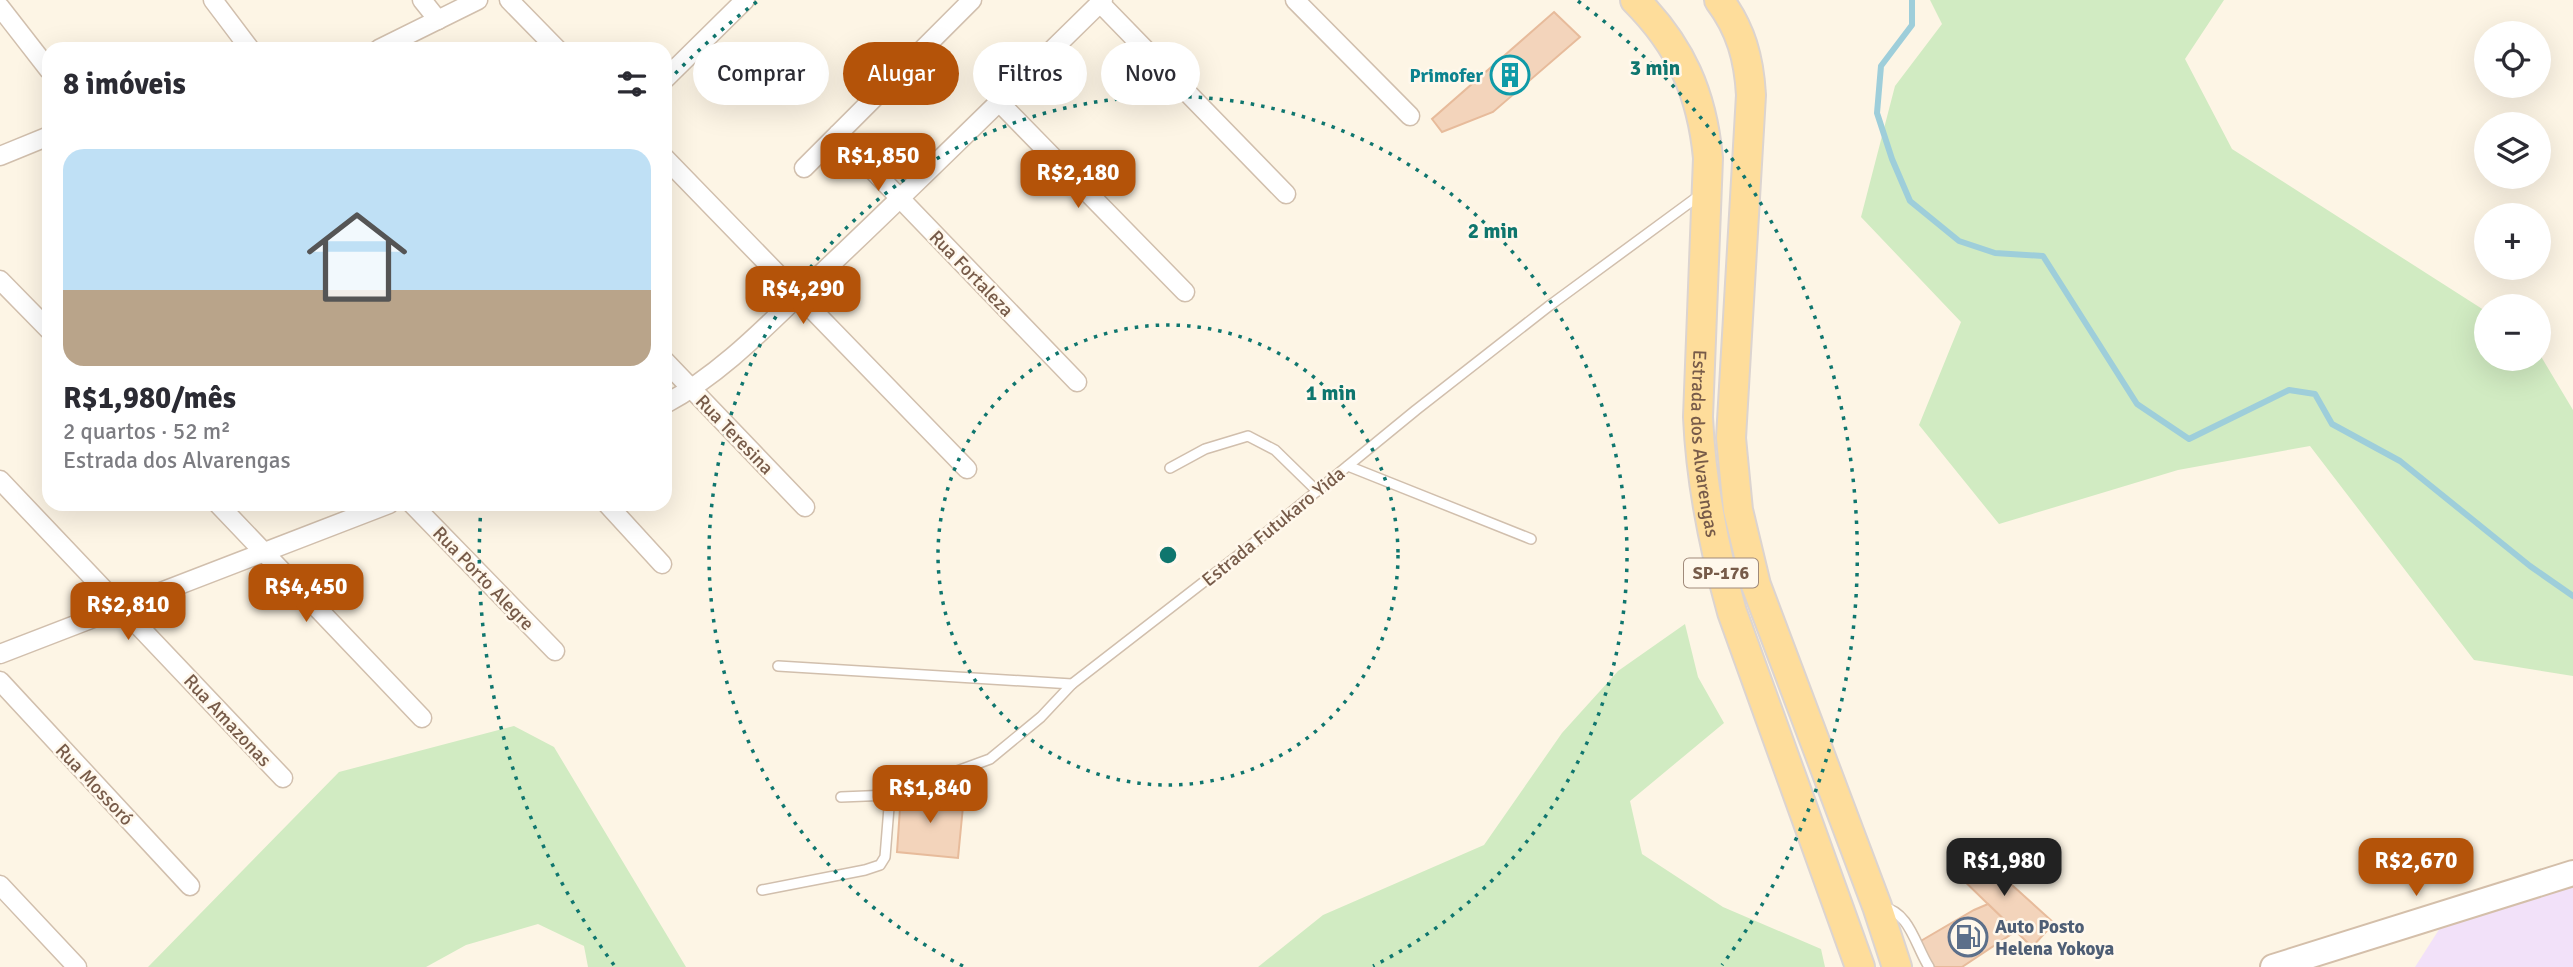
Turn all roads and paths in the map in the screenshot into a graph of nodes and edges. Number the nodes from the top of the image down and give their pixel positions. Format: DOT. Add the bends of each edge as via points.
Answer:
graph roads {
  1 [pos="213,0"];
  2 [pos="422,0"];
  3 [pos="478,0"];
  4 [pos="509,0"];
  5 [pos="745,0"];
  6 [pos="972,0"];
  7 [pos="1295,0"];
  8 [pos="1635,0"];
  9 [pos="1719,0"];
  10 [pos="1732,0"];
  11 [pos="1101,1"];
  12 [pos="0,8"];
  13 [pos="438,20"];
  14 [pos="1738,27"];
  15 [pos="245,42"];
  16 [pos="393,42"];
  17 [pos="551,42"];
  18 [pos="1059,42"];
  19 [pos="42,61"];
  20 [pos="672,72"];
  21 [pos="994,105"];
  22 [pos="1002,105"];
  23 [pos="1410,116"];
  24 [pos="838,134"];
  25 [pos="42,139"];
  26 [pos="0,156"];
  27 [pos="672,165"];
  28 [pos="804,168"];
  29 [pos="1707,190"];
  30 [pos="1286,194"];
  31 [pos="899,199"];
  32 [pos="0,280"];
  33 [pos="1185,292"];
  34 [pos="799,294"];
  35 [pos="42,323"];
  36 [pos="672,369"];
  37 [pos="1077,382"];
  38 [pos="691,389"];
  39 [pos="672,400"];
  40 [pos="1348,466"];
  41 [pos="1170,468"];
  42 [pos="967,469"];
  43 [pos="0,480"];
  44 [pos="1317,492"];
  45 [pos="806,507"];
  46 [pos="225,511"];
  47 [pos="370,511"];
  48 [pos="419,511"];
  49 [pos="613,511"];
  50 [pos="1531,539"];
  51 [pos="265,553"];
  52 [pos="662,564"];
  53 [pos="122,607"];
  54 [pos="555,651"];
  55 [pos="0,654"];
  56 [pos="778,666"];
  57 [pos="0,681"];
  58 [pos="1072,684"];
  59 [pos="422,718"];
  60 [pos="283,778"];
  61 [pos="890,795"];
  62 [pos="841,797"];
  63 [pos="2573,873"];
  64 [pos="0,884"];
  65 [pos="190,886"];
  66 [pos="762,890"];
  67 [pos="1877,906"];
  68 [pos="77,967"];
  69 [pos="1860,967"];
  70 [pos="1897,967"];
  71 [pos="1929,967"];
  72 [pos="2273,967"];
  1 -- 15 [label="street"];
  2 -- 13 [label="street"];
  3 -- 13 [label="street"];
  4 -- 17 [label="street"];
  5 -- 20 [label="street"];
  6 -- 24 [label="street"];
  7 -- 23 [label="street"];
  8 -- 29 [label="main road, Estrada dos Alvarengas / SP-176" via="1666,36 1693,83 1705,124"];
  9 -- 14 [label="main road, Estrada dos Alvarengas / SP-176"];
  10 -- 14 [label="main road"];
  11 -- 18 [label="street"];
  11 -- 30 [label="street"];
  12 -- 19 [label="street"];
  13 -- 16 [label="street"];
  14 -- 67 [label="main road, Estrada dos Alvarengas / SP-176" via="1751,103 1731,438 1738,510 1756,585"];
  21 -- 31 [label="street"];
  22 -- 33 [label="street"];
  24 -- 28 [label="street"];
  24 -- 31 [label="street, Rua Fortaleza"];
  25 -- 26 [label="street"];
  27 -- 34 [label="street"];
  29 -- 40 [label="lane, Estrada Futukaro Yida" via="1549,306"];
  29 -- 69 [label="main road, Estrada dos Alvarengas / SP-176" via="1698,417 1708,514 1732,612"];
  31 -- 34 [label="street"];
  31 -- 37 [label="street, Rua Fortaleza"];
  32 -- 35 [label="street"];
  34 -- 38 [label="street"];
  34 -- 42 [label="street"];
  36 -- 38 [label="street, Rua Teresina"];
  38 -- 39 [label="street"];
  38 -- 45 [label="street, Rua Teresina"];
  40 -- 44 [label="lane, Estrada Futukaro Yida"];
  40 -- 50 [label="lane"];
  41 -- 44 [label="lane" via="1205,449 1248,436 1275,450"];
  43 -- 53 [label="street, Rua Amazonas"];
  44 -- 58 [label="lane, Estrada Futukaro Yida"];
  46 -- 51 [label="street"];
  47 -- 51 [label="street"];
  48 -- 54 [label="street, Rua Porto Alegre"];
  49 -- 52 [label="street"];
  51 -- 53 [label="street"];
  51 -- 59 [label="street"];
  53 -- 55 [label="street"];
  53 -- 60 [label="street, Rua Amazonas"];
  56 -- 58 [label="lane"];
  57 -- 65 [label="street, Rua Mossoró"];
  58 -- 61 [label="lane, Estrada Futukaro Yida" via="990,759 946,775 909,781"];
  61 -- 62 [label="lane"];
  61 -- 66 [label="lane" via="885,857 880,865"];
  63 -- 72 [label="street"];
  64 -- 68 [label="street"];
  67 -- 70 [label="main road, Estrada dos Alvarengas / SP-176"];
  67 -- 71 [label="lane" via="1894,909 1908,925"];
}
